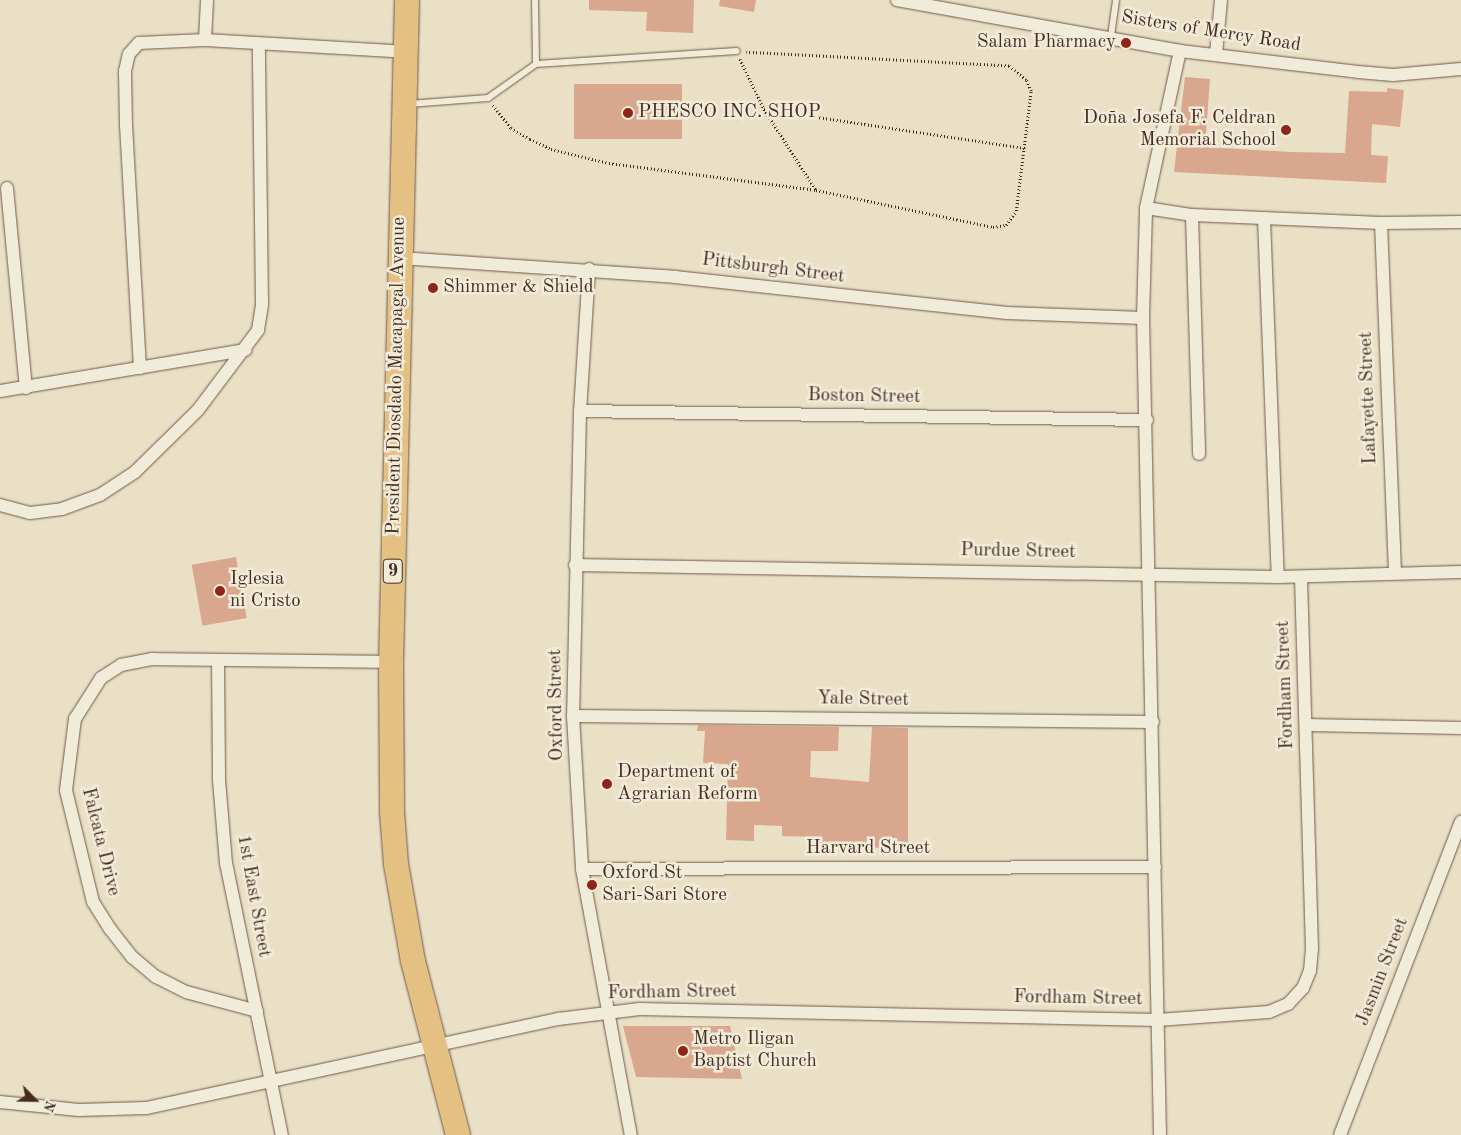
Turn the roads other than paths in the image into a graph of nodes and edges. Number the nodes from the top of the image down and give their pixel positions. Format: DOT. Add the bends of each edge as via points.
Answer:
graph roads {
  1 [pos="206,0"];
  2 [pos="406,0"];
  3 [pos="536,0"];
  4 [pos="897,0"];
  5 [pos="1116,0"];
  6 [pos="1221,0"];
  7 [pos="1110,36"];
  8 [pos="205,40"];
  9 [pos="259,46"];
  10 [pos="737,51"];
  11 [pos="1180,51"];
  12 [pos="405,52"];
  13 [pos="1216,54"];
  14 [pos="536,64"];
  15 [pos="1461,69"];
  16 [pos="405,104"];
  17 [pos="7,188"];
  18 [pos="1146,208"];
  19 [pos="1192,215"];
  20 [pos="1264,218"];
  21 [pos="1461,222"];
  22 [pos="1381,223"];
  23 [pos="399,258"];
  24 [pos="589,269"];
  25 [pos="1143,318"];
  26 [pos="246,350"];
  27 [pos="140,368"];
  28 [pos="26,388"];
  29 [pos="0,391"];
  30 [pos="580,412"];
  31 [pos="1147,420"];
  32 [pos="1199,454"];
  33 [pos="0,506"];
  34 [pos="575,565"];
  35 [pos="1146,572"];
  36 [pos="1395,572"];
  37 [pos="1461,572"];
  38 [pos="1301,576"];
  39 [pos="1278,577"];
  40 [pos="218,661"];
  41 [pos="391,662"];
  42 [pos="573,716"];
  43 [pos="1153,722"];
  44 [pos="1307,725"];
  45 [pos="1461,728"];
  46 [pos="1461,822"];
  47 [pos="1155,867"];
  48 [pos="582,869"];
  49 [pos="257,1011"];
  50 [pos="608,1012"];
  51 [pos="1158,1020"];
  52 [pos="433,1046"];
  53 [pos="272,1082"];
  54 [pos="0,1102"];
  55 [pos="282,1135"];
  56 [pos="458,1135"];
  57 [pos="631,1135"];
  58 [pos="1160,1135"];
  59 [pos="1340,1135"];
  1 -- 8 [label="street"];
  2 -- 12 [label="highway, President Diosdado Macapagal Avenue / 9"];
  3 -- 14 [label="lane"];
  4 -- 7 [label="street, Sisters of Mercy Road"];
  5 -- 7 [label="lane"];
  6 -- 13 [label="street"];
  7 -- 11 [label="street, Sisters of Mercy Road"];
  8 -- 9 [label="street"];
  8 -- 27 [label="street" via="139,43 129,54 125,71"];
  9 -- 12 [label="street"];
  9 -- 26 [label="street" via="262,304 258,330"];
  10 -- 14 [label="lane"];
  11 -- 13 [label="street, Sisters of Mercy Road"];
  11 -- 18 [label="street"];
  12 -- 16 [label="highway, President Diosdado Macapagal Avenue / 9"];
  13 -- 15 [label="street, Sisters of Mercy Road" via="1384,74"];
  14 -- 16 [label="lane" via="488,98"];
  16 -- 23 [label="highway, President Diosdado Macapagal Avenue / 9"];
  17 -- 28 [label="street"];
  18 -- 19 [label="street"];
  18 -- 25 [label="street"];
  19 -- 20 [label="street"];
  19 -- 32 [label="street"];
  20 -- 22 [label="street"];
  20 -- 39 [label="street"];
  21 -- 22 [label="street"];
  22 -- 36 [label="street, Lafayette Street"];
  23 -- 24 [label="street, Pittsburgh Street"];
  23 -- 41 [label="highway, President Diosdado Macapagal Avenue / 9"];
  24 -- 25 [label="street, Pittsburgh Street" via="1007,313"];
  24 -- 30 [label="street, Oxford Street"];
  25 -- 31 [label="street"];
  26 -- 27 [label="street"];
  26 -- 33 [label="street" via="165,446 135,472 100,495 62,509 30,513"];
  27 -- 28 [label="street"];
  28 -- 29 [label="street"];
  30 -- 31 [label="street, Boston Street"];
  30 -- 34 [label="street, Oxford Street"];
  31 -- 35 [label="street"];
  34 -- 35 [label="street, Purdue Street"];
  34 -- 42 [label="street, Oxford Street"];
  35 -- 39 [label="street, Purdue Street"];
  35 -- 43 [label="street"];
  36 -- 37 [label="street, Purdue Street"];
  36 -- 38 [label="street, Purdue Street"];
  38 -- 39 [label="street, Purdue Street"];
  38 -- 44 [label="street, Fordham Street"];
  40 -- 41 [label="street, Falcata Drive"];
  40 -- 49 [label="street, 1st East Street" via="219,780 225,854"];
  40 -- 49 [label="street, Falcata Drive" via="152,659 121,665 101,678 75,719 66,790 93,902 132,957 156,977 186,992"];
  41 -- 52 [label="highway, President Diosdado Macapagal Avenue / 9" via="392,812 396,864 413,961"];
  42 -- 43 [label="street, Yale Street"];
  42 -- 48 [label="street, Oxford Street"];
  43 -- 47 [label="street"];
  44 -- 45 [label="street"];
  44 -- 51 [label="street, Fordham Street" via="1312,949 1310,971 1303,988 1288,1004 1268,1012"];
  46 -- 59 [label="street, Jasmin Street"];
  47 -- 48 [label="street, Harvard Street"];
  47 -- 51 [label="street"];
  48 -- 50 [label="street, Oxford Street"];
  49 -- 53 [label="street, 1st East Street"];
  50 -- 51 [label="street, Fordham Street" via="697,1009"];
  50 -- 52 [label="street, Fordham Street"];
  50 -- 57 [label="street, Oxford Street"];
  51 -- 58 [label="street"];
  52 -- 53 [label="street, Fordham Street"];
  52 -- 56 [label="highway, President Diosdado Macapagal Avenue / 9"];
  53 -- 54 [label="street, Fordham Street" via="146,1108 115,1111"];
  53 -- 55 [label="street, 1st East Street"];
}
